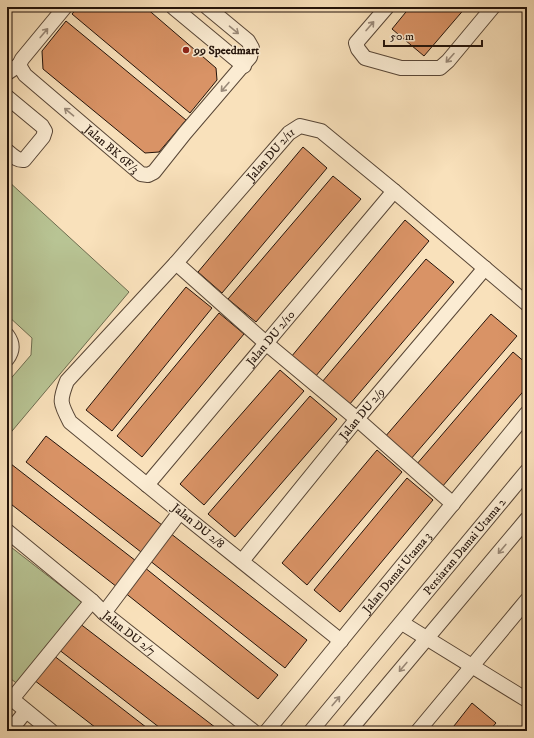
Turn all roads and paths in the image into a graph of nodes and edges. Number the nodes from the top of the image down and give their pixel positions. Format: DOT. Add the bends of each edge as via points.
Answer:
graph roads {
  1 [pos="65,7"];
  2 [pos="173,7"];
  3 [pos="207,7"];
  4 [pos="387,7"];
  5 [pos="493,7"];
  6 [pos="19,65"];
  7 [pos="244,66"];
  8 [pos="7,73"];
  9 [pos="7,97"];
  10 [pos="7,151"];
  11 [pos="394,191"];
  12 [pos="176,263"];
  13 [pos="485,268"];
  14 [pos="527,304"];
  15 [pos="267,344"];
  16 [pos="61,406"];
  17 [pos="527,413"];
  18 [pos="357,419"];
  19 [pos="527,472"];
  20 [pos="147,485"];
  21 [pos="453,504"];
  22 [pos="180,512"];
  23 [pos="527,519"];
  24 [pos="7,531"];
  25 [pos="242,561"];
  26 [pos="527,600"];
  27 [pos="92,601"];
  28 [pos="104,613"];
  29 [pos="402,623"];
  30 [pos="428,638"];
  31 [pos="341,641"];
  32 [pos="473,666"];
  33 [pos="10,697"];
  34 [pos="527,700"];
  35 [pos="26,711"];
  36 [pos="10,731"];
  37 [pos="51,731"];
  38 [pos="253,731"];
  39 [pos="267,731"];
  40 [pos="311,731"];
  41 [pos="349,731"];
  42 [pos="418,731"];
  6 -- 1 [label="street, one-way"];
  2 -- 7 [label="street"];
  3 -- 7 [label="street, Jalan BK 6F/3, one-way" via="248,41 252,48"];
  5 -- 4 [label="street, one-way" via="440,68 401,68 365,58 356,43"];
  7 -- 6 [label="street, Jalan BK 6F/3, one-way" via="148,176 141,174 24,75"];
  6 -- 8 [label="street"];
  9 -- 10 [label="street" via="45,131 24,160"];
  11 -- 12 [label="street, Jalan DU 2/11" via="321,132 300,126 289,133"];
  11 -- 13 [label="street, Jalan DU 2/11"];
  11 -- 15 [label="street, Jalan DU 2/10"];
  12 -- 15 [label="street"];
  12 -- 16 [label="street, Jalan DU 2/11" via="67,381"];
  13 -- 14 [label="street, Jalan DU 2/11"];
  13 -- 18 [label="street, Jalan DU 2/9"];
  15 -- 18 [label="street"];
  15 -- 20 [label="street, Jalan DU 2/10"];
  16 -- 20 [label="street, Jalan DU 2/8" via="70,422"];
  17 -- 21 [label="street, Jalan Damai Utama 3"];
  18 -- 21 [label="street"];
  18 -- 25 [label="street, Jalan DU 2/9"];
  19 -- 29 [label="street, Persiaran Damai Utama 2"];
  20 -- 22 [label="street, Jalan DU 2/8"];
  21 -- 31 [label="street, Jalan Damai Utama 3"];
  22 -- 25 [label="street, Jalan DU 2/8"];
  22 -- 28 [label="street"];
  23 -- 30 [label="street, one-way"];
  24 -- 27 [label="street, Jalan DU 2/7"];
  25 -- 31 [label="street, Jalan DU 2/8"];
  26 -- 32 [label="street"];
  27 -- 28 [label="street, Jalan DU 2/7"];
  27 -- 33 [label="street"];
  28 -- 38 [label="street, Jalan DU 2/7"];
  29 -- 30 [label="street"];
  40 -- 29 [label="street, Persiaran Damai Utama 2, one-way"];
  30 -- 32 [label="street"];
  30 -- 41 [label="street, one-way"];
  31 -- 39 [label="street, Jalan Damai Utama 3"];
  32 -- 34 [label="street"];
  32 -- 42 [label="street"];
  33 -- 35 [label="street"];
  35 -- 36 [label="street"];
  35 -- 37 [label="street"];
}
